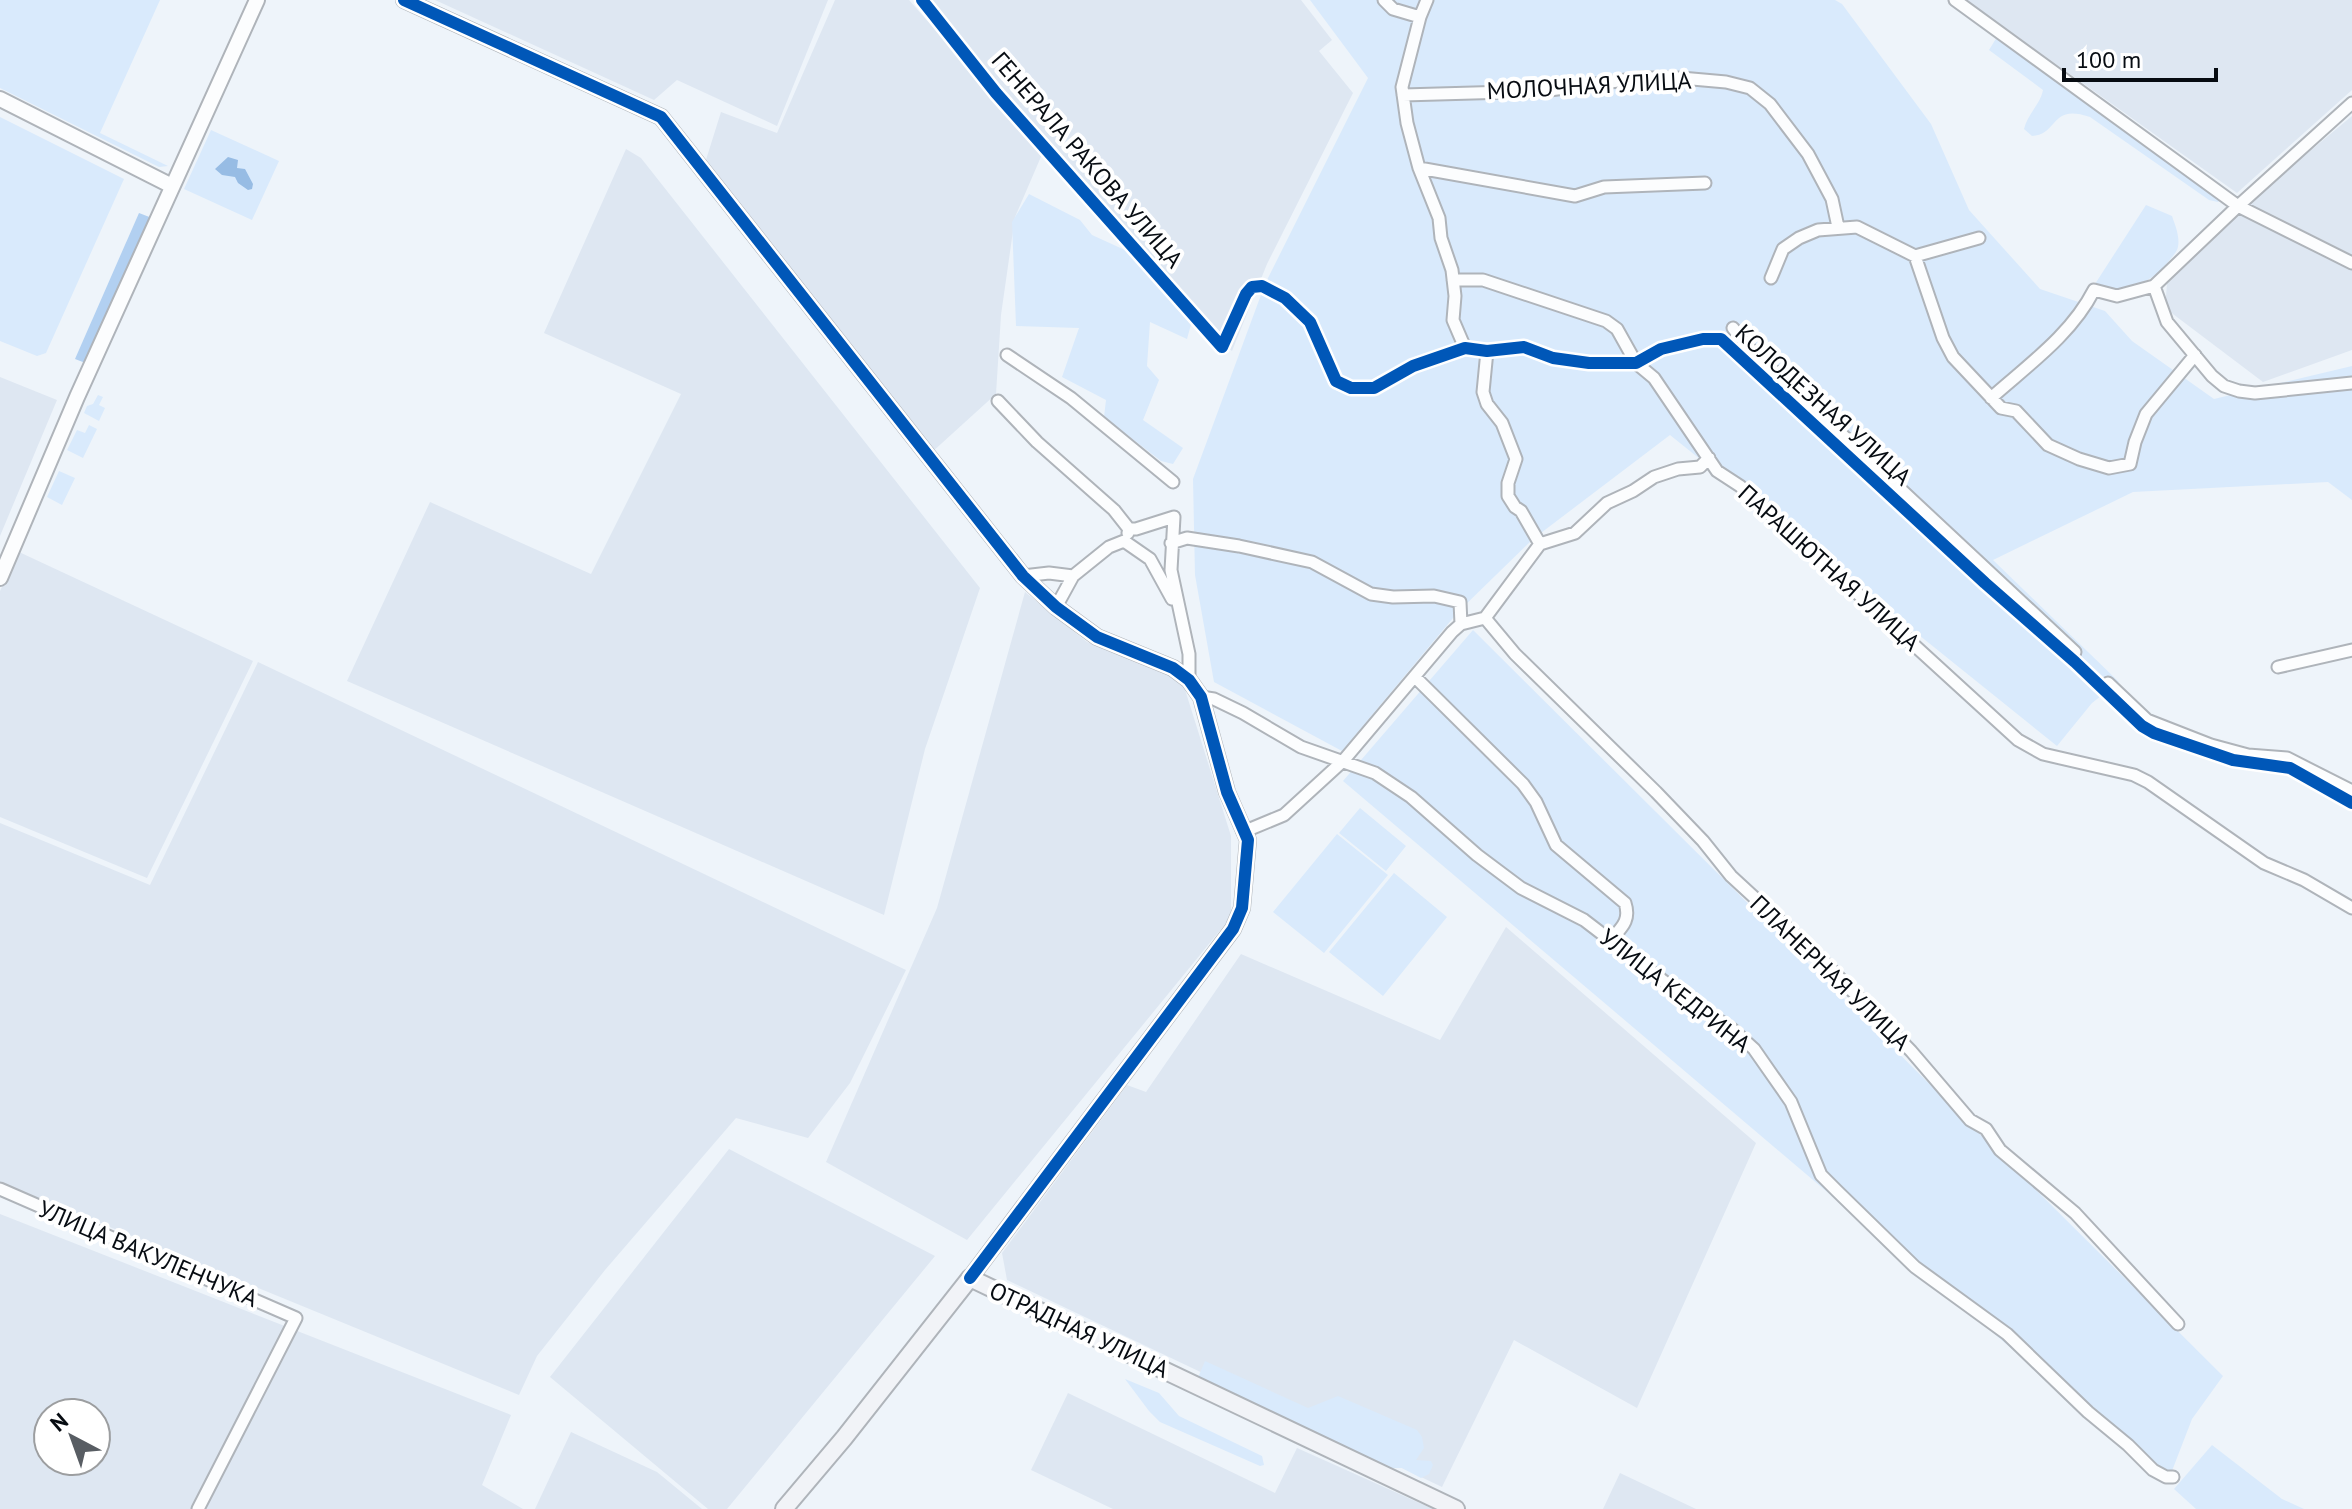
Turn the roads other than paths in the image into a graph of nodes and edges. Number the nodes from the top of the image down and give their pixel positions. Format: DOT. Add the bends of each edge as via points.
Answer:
graph roads {
  1 [pos="257,0"];
  2 [pos="404,0"];
  3 [pos="922,0"];
  4 [pos="1384,0"];
  5 [pos="1427,0"];
  6 [pos="1955,0"];
  7 [pos="1420,17"];
  8 [pos="1403,95"];
  9 [pos="0,99"];
  10 [pos="2352,103"];
  11 [pos="1419,168"];
  12 [pos="1705,183"];
  13 [pos="172,186"];
  14 [pos="2238,206"];
  15 [pos="1838,227"];
  16 [pos="1979,238"];
  17 [pos="1915,256"];
  18 [pos="2352,263"];
  19 [pos="1771,278"];
  20 [pos="1453,280"];
  21 [pos="2154,286"];
  22 [pos="1733,328"];
  23 [pos="1222,347"];
  24 [pos="1465,348"];
  25 [pos="1487,351"];
  26 [pos="1007,355"];
  27 [pos="2195,355"];
  28 [pos="1636,363"];
  29 [pos="2352,383"];
  30 [pos="1991,398"];
  31 [pos="998,401"];
  32 [pos="1709,458"];
  33 [pos="1173,482"];
  34 [pos="1129,529"];
  35 [pos="1124,541"];
  36 [pos="1171,543"];
  37 [pos="1540,544"];
  38 [pos="1023,576"];
  39 [pos="1073,576"];
  40 [pos="0,578"];
  41 [pos="1056,607"];
  42 [pos="1178,610"];
  43 [pos="1485,618"];
  44 [pos="1461,624"];
  45 [pos="2352,650"];
  46 [pos="2278,667"];
  47 [pos="1415,677"];
  48 [pos="1189,680"];
  49 [pos="1201,697"];
  50 [pos="1343,761"];
  51 [pos="2352,791"];
  52 [pos="2352,803"];
  53 [pos="1243,832"];
  54 [pos="2352,908"];
  55 [pos="1610,941"];
  56 [pos="0,1189"];
  57 [pos="970,1278"];
  58 [pos="2178,1324"];
  59 [pos="2173,1477"];
  60 [pos="198,1509"];
  61 [pos="784,1509"];
  62 [pos="1456,1509"];
  1 -- 13 [label="street"];
  2 -- 38 [label="street" via="661,117"];
  3 -- 23 [label="street, ГЕНЕРАЛА РАКОВА УЛИЦА" via="996,93"];
  4 -- 7 [label="street" via="1393,9"];
  5 -- 7 [label="street"];
  6 -- 14 [label="street"];
  7 -- 8 [label="street"];
  8 -- 11 [label="street"];
  8 -- 15 [label="street, МОЛОЧНАЯ УЛИЦА" via="1542,91 1654,78 1750,88 1770,104 1808,154 1832,199"];
  9 -- 13 [label="street"];
  10 -- 14 [label="street"];
  11 -- 12 [label="street" via="1575,196 1604,187"];
  11 -- 20 [label="street" via="1439,218"];
  13 -- 40 [label="street"];
  14 -- 18 [label="street"];
  14 -- 21 [label="street"];
  15 -- 17 [label="street" via="1857,227"];
  15 -- 19 [label="street" via="1818,230 1783,249"];
  16 -- 17 [label="street"];
  17 -- 30 [label="street" via="1953,357"];
  20 -- 24 [label="street" via="1453,320"];
  20 -- 28 [label="street, ПАРАШЮТНАЯ УЛИЦА" via="1483,280 1606,321 1617,329"];
  21 -- 27 [label="street" via="2167,322"];
  21 -- 30 [label="street" via="2117,296 2094,290 2062,335"];
  22 -- 51 [label="street, КОЛОДЕЗНАЯ УЛИЦА" via="2147,720 2248,755 2287,758"];
  23 -- 24 [label="street, КОЛОДЕЗНАЯ УЛИЦА" via="1246,294 1262,286 1285,298 1310,322 1331,374 1351,388 1374,388 1413,366"];
  24 -- 25 [label="street, КОЛОДЕЗНАЯ УЛИЦА"];
  25 -- 28 [label="street, КОЛОДЕЗНАЯ УЛИЦА" via="1524,347 1553,358"];
  25 -- 37 [label="street" via="1483,392 1516,459 1508,496"];
  26 -- 33 [label="street" via="1071,398"];
  27 -- 29 [label="street" via="2224,386 2239,391"];
  27 -- 30 [label="street" via="2146,414 2130,464 2109,468 2048,445 2016,411 2001,408"];
  28 -- 32 [label="street, ПАРАШЮТНАЯ УЛИЦА" via="1654,378"];
  28 -- 52 [label="street, КОЛОДЕЗНАЯ УЛИЦА" via="1661,349 1721,339 2142,726 2233,760 2290,768"];
  31 -- 34 [label="street"];
  32 -- 37 [label="street" via="1700,467 1654,477 1607,503 1575,533"];
  32 -- 54 [label="street, ПАРАШЮТНАЯ УЛИЦА" via="1717,471 1740,486 2018,740 2043,754 2148,782 2264,863"];
  34 -- 35 [label="street"];
  34 -- 36 [label="street" via="1174,517"];
  35 -- 39 [label="street"];
  35 -- 42 [label="street" via="1150,559"];
  36 -- 42 [label="street"];
  36 -- 44 [label="street" via="1187,538 1239,546 1312,562 1371,594 1460,602"];
  37 -- 43 [label="street"];
  38 -- 39 [label="street"];
  38 -- 41 [label="street"];
  39 -- 41 [label="street"];
  41 -- 48 [label="street" via="1097,637 1173,668"];
  42 -- 48 [label="street" via="1189,654"];
  43 -- 44 [label="street"];
  43 -- 58 [label="street, ПЛАНЕРНАЯ УЛИЦА" via="1731,876 1911,1051 1970,1120 2075,1213"];
  44 -- 47 [label="street"];
  45 -- 46 [label="street"];
  47 -- 50 [label="street"];
  47 -- 55 [label="street" via="1523,784 1556,845 1625,903 1626,923"];
  48 -- 49 [label="street"];
  49 -- 50 [label="street, УЛИЦА КЕДРИНА" via="1243,713 1301,747"];
  49 -- 53 [label="street"];
  50 -- 53 [label="street" via="1284,815"];
  50 -- 55 [label="street, УЛИЦА КЕДРИНА" via="1375,773 1411,797 1521,888 1584,920"];
  53 -- 57 [label="street" via="1248,840 1245,886 1233,929"];
  55 -- 59 [label="street, УЛИЦА КЕДРИНА" via="1754,1049 1791,1102 1821,1175 1915,1267 2007,1334 2153,1470"];
  56 -- 60 [label="street, УЛИЦА ВАКУЛЕНЧУКА" via="296,1318"];
  57 -- 61 [label="main road, ОТРАДНАЯ УЛИЦА"];
  57 -- 62 [label="main road, ОТРАДНАЯ УЛИЦА"];
}
